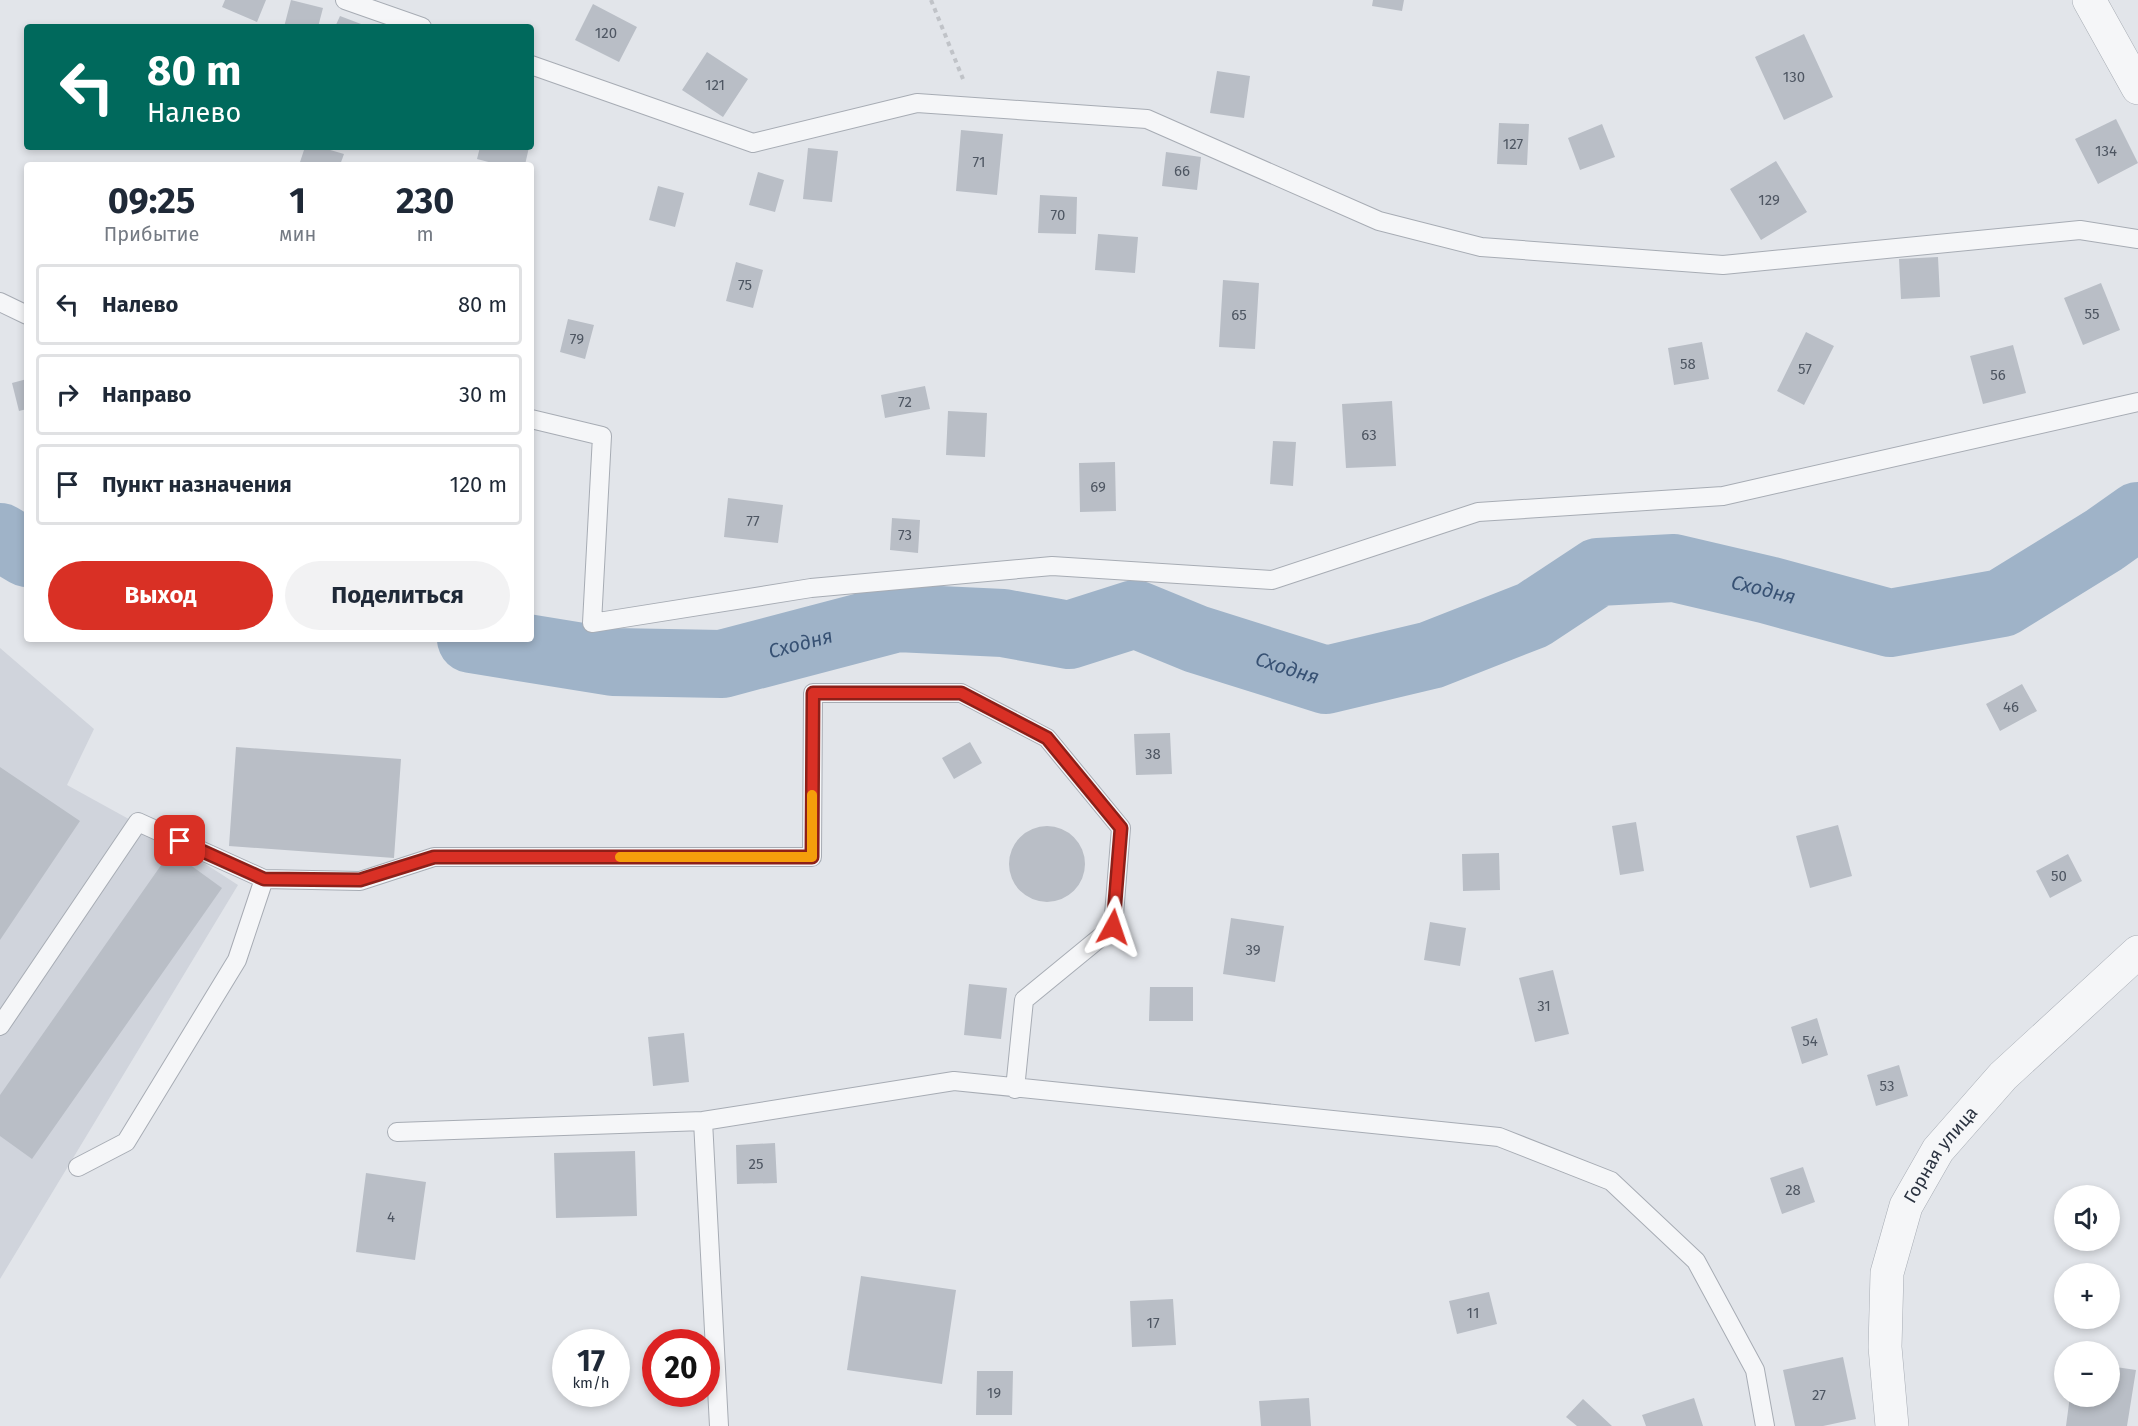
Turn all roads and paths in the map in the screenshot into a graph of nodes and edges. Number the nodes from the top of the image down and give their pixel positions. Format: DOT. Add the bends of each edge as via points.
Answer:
graph roads {
  1 [pos="345,0"];
  2 [pos="931,0"];
  3 [pos="2089,0"];
  4 [pos="413,24"];
  5 [pos="534,66"];
  6 [pos="2138,88"];
  7 [pos="975,107"];
  8 [pos="2138,238"];
  9 [pos="0,302"];
  10 [pos="24,314"];
  11 [pos="2138,402"];
  12 [pos="534,420"];
  13 [pos="264,879"];
  14 [pos="2138,952"];
  15 [pos="0,1026"];
  16 [pos="1015,1089"];
  17 [pos="704,1121"];
  18 [pos="397,1132"];
  19 [pos="78,1167"];
  20 [pos="719,1426"];
  21 [pos="1765,1426"];
  22 [pos="1892,1426"];
  1 -- 4 [label="lane"];
  2 -- 7 [label="path"];
  3 -- 6 [label="street"];
  5 -- 7 [label="lane" via="753,143 917,103"];
  7 -- 8 [label="lane" via="1147,119 1379,220 1481,247 1723,266 2080,230"];
  9 -- 10 [label="lane"];
  11 -- 12 [label="lane" via="1723,496 1478,512 1272,580 1052,566 811,588 592,623 602,436"];
  13 -- 15 [label="lane" via="138,822"];
  13 -- 16 [label="lane" via="360,880 434,857 812,857 813,693 961,693 1047,738 1121,828 1113,927 1024,1000"];
  13 -- 19 [label="lane" via="237,960 126,1142"];
  14 -- 22 [label="street, Горная улица" via="2002,1076 1938,1150 1906,1206 1887,1273 1885,1347"];
  16 -- 17 [label="lane" via="954,1082"];
  16 -- 21 [label="lane" via="1499,1137 1611,1181 1696,1260 1755,1370"];
  17 -- 18 [label="lane"];
  17 -- 20 [label="lane"];
}
